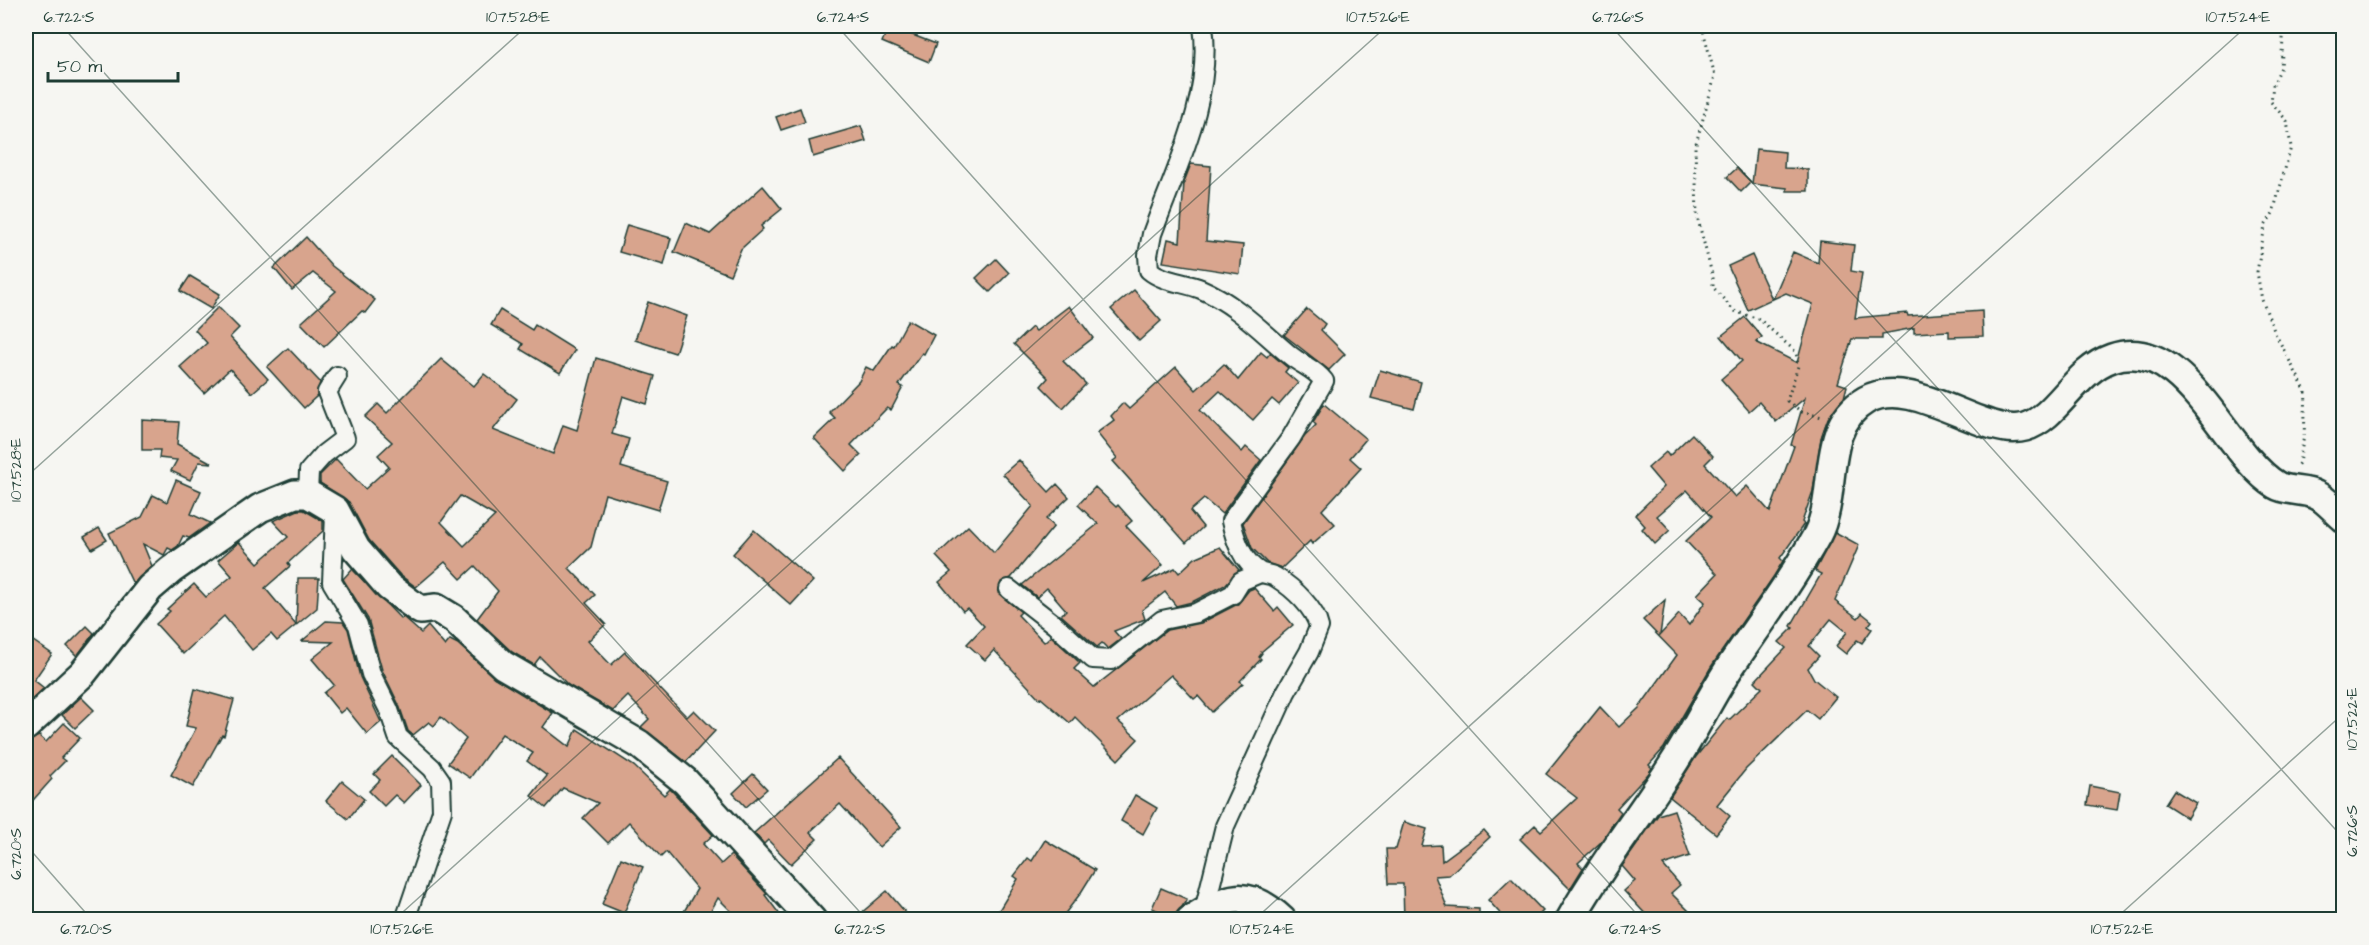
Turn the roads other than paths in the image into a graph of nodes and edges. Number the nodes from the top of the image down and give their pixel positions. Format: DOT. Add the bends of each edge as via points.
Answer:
graph roads {
  1 [pos="1203,26"];
  2 [pos="337,376"];
  3 [pos="308,494"];
  4 [pos="335,510"];
  5 [pos="2343,518"];
  6 [pos="1260,573"];
  7 [pos="1009,589"];
  8 [pos="26,726"];
  9 [pos="1197,915"];
  10 [pos="405,920"];
  11 [pos="812,920"];
  12 [pos="1282,920"];
  13 [pos="1570,920"];
  1 -- 6 [label="street" via="1197,106 1152,234 1149,270 1202,290 1253,321 1324,381 1291,438 1231,520 1244,556"];
  2 -- 3 [label="street" via="327,392 345,438 309,471"];
  3 -- 4 [label="street"];
  3 -- 8 [label="street" via="295,494 260,508 171,570 150,588 83,673"];
  4 -- 10 [label="street" via="332,582 358,625 371,674 398,737 441,781 442,811"];
  4 -- 11 [label="street" via="356,549 389,586 412,604 420,610 436,608 454,619 503,665 620,731 685,781"];
  5 -- 13 [label="street" via="2317,495 2277,486 2177,372 2161,361 2139,356 2115,357 2089,369 2042,418 2025,427 1994,425 1908,395 1878,394 1863,401 1844,423 1834,447 1829,497 1818,532 1720,682 1674,763"];
  6 -- 7 [label="street" via="1241,581 1233,594 1196,613 1162,620 1112,660 1093,659"];
  6 -- 9 [label="street" via="1276,576 1287,586 1311,609 1318,627 1225,826"];
  9 -- 12 [label="street" via="1247,897 1257,899"];
}
